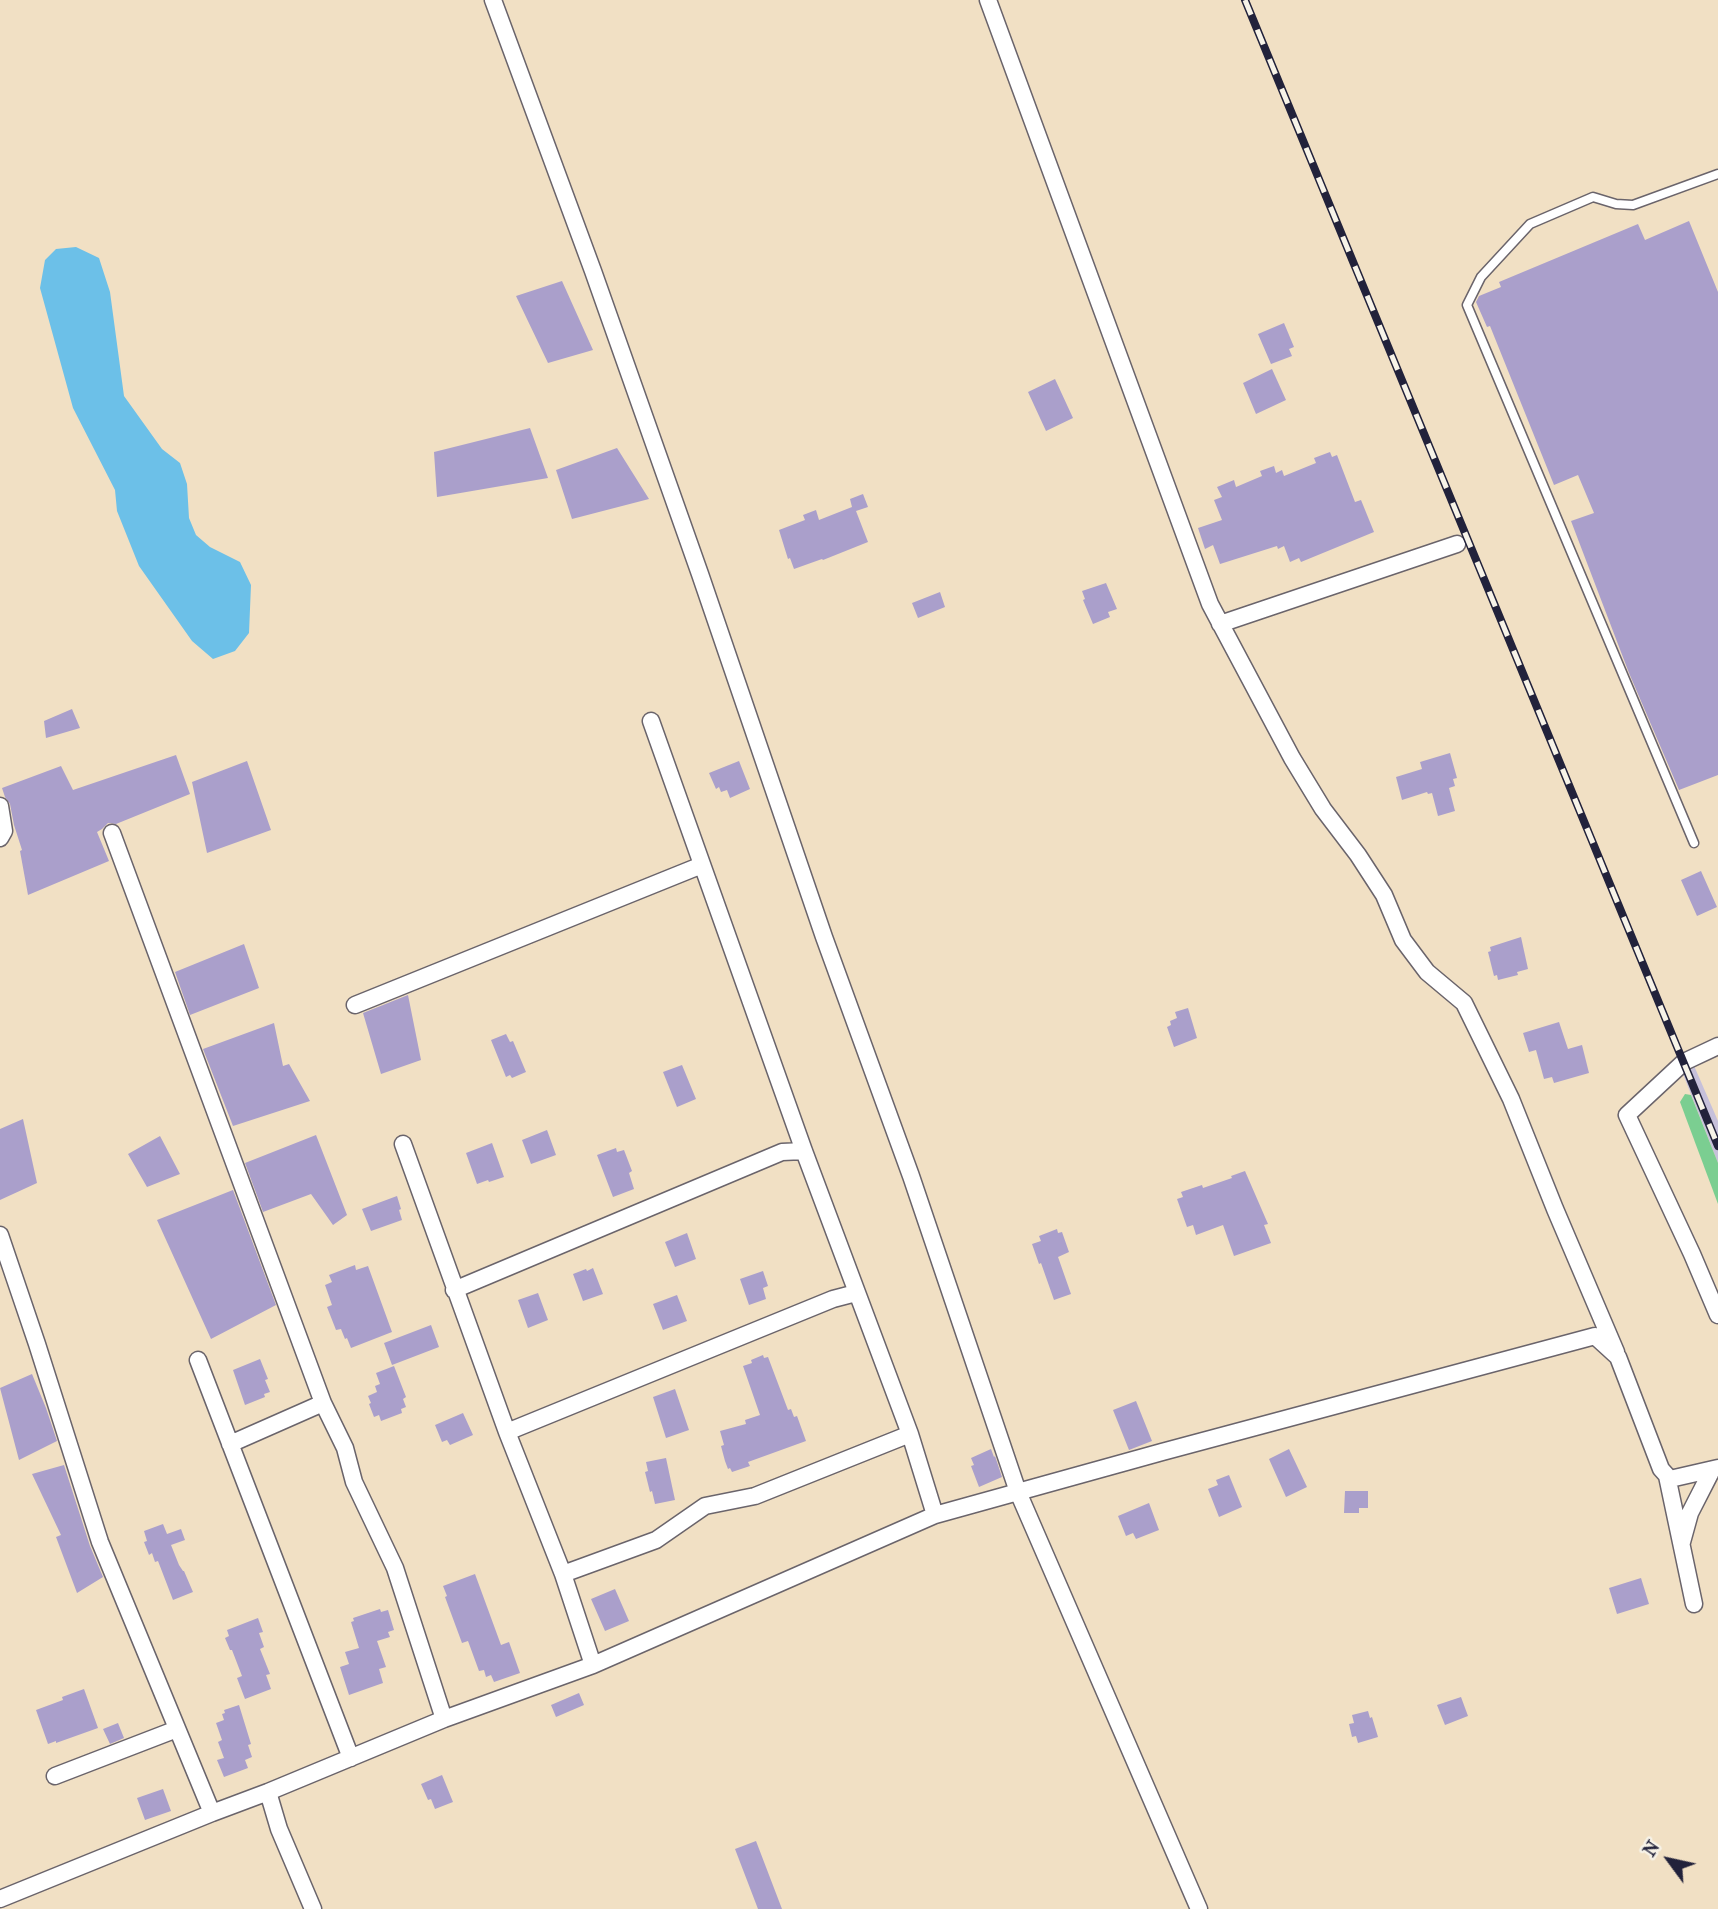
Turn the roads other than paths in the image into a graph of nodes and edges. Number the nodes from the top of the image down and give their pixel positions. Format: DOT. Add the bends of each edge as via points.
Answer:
graph roads {
  1 [pos="493,0"];
  2 [pos="988,0"];
  3 [pos="1718,174"];
  4 [pos="1457,544"];
  5 [pos="1220,624"];
  6 [pos="651,721"];
  7 [pos="0,806"];
  8 [pos="112,833"];
  9 [pos="0,838"];
  10 [pos="1694,843"];
  11 [pos="702,864"];
  12 [pos="355,1005"];
  13 [pos="1718,1046"];
  14 [pos="402,1144"];
  15 [pos="804,1151"];
  16 [pos="0,1234"];
  17 [pos="454,1290"];
  18 [pos="856,1293"];
  19 [pos="1718,1315"];
  20 [pos="1618,1357"];
  21 [pos="198,1360"];
  22 [pos="323,1403"];
  23 [pos="507,1432"];
  24 [pos="909,1434"];
  25 [pos="230,1444"];
  26 [pos="1715,1469"];
  27 [pos="1667,1476"];
  28 [pos="1018,1492"];
  29 [pos="935,1515"];
  30 [pos="1681,1544"];
  31 [pos="563,1574"];
  32 [pos="1694,1604"];
  33 [pos="593,1665"];
  34 [pos="444,1719"];
  35 [pos="177,1729"];
  36 [pos="351,1758"];
  37 [pos="55,1776"];
  38 [pos="268,1792"];
  39 [pos="212,1813"];
  40 [pos="0,1899"];
  41 [pos="313,1909"];
  42 [pos="1199,1909"];
  1 -- 28 [label="street" via="695,560"];
  2 -- 5 [label="street"];
  3 -- 10 [label="lane" via="1633,205 1593,197 1530,224 1480,277 1467,305"];
  4 -- 5 [label="street"];
  5 -- 20 [label="street" via="1298,768 1384,895 1403,940 1427,972 1464,1003 1511,1099"];
  6 -- 11 [label="street"];
  7 -- 9 [label="street" via="4,831"];
  8 -- 22 [label="street"];
  11 -- 12 [label="street"];
  11 -- 15 [label="street"];
  13 -- 19 [label="street" via="1684,1062 1627,1115"];
  14 -- 17 [label="street"];
  15 -- 17 [label="street" via="782,1152"];
  15 -- 18 [label="street"];
  16 -- 35 [label="street" via="100,1542"];
  17 -- 23 [label="street"];
  18 -- 23 [label="street"];
  18 -- 24 [label="street"];
  20 -- 27 [label="street"];
  20 -- 28 [label="street" via="1595,1336"];
  21 -- 25 [label="street"];
  22 -- 25 [label="street"];
  22 -- 34 [label="street" via="395,1568"];
  23 -- 31 [label="street"];
  24 -- 29 [label="street"];
  24 -- 31 [label="street" via="755,1496 705,1506 656,1540"];
  25 -- 36 [label="street"];
  26 -- 27 [label="street"];
  26 -- 30 [label="street" via="1690,1513"];
  27 -- 30 [label="street"];
  28 -- 29 [label="street"];
  28 -- 42 [label="street"];
  29 -- 33 [label="street"];
  30 -- 32 [label="street"];
  31 -- 33 [label="street"];
  33 -- 34 [label="street"];
  34 -- 36 [label="street"];
  35 -- 37 [label="street"];
  35 -- 39 [label="street"];
  36 -- 38 [label="street"];
  38 -- 39 [label="street"];
  38 -- 41 [label="street"];
  39 -- 40 [label="street"];
}
